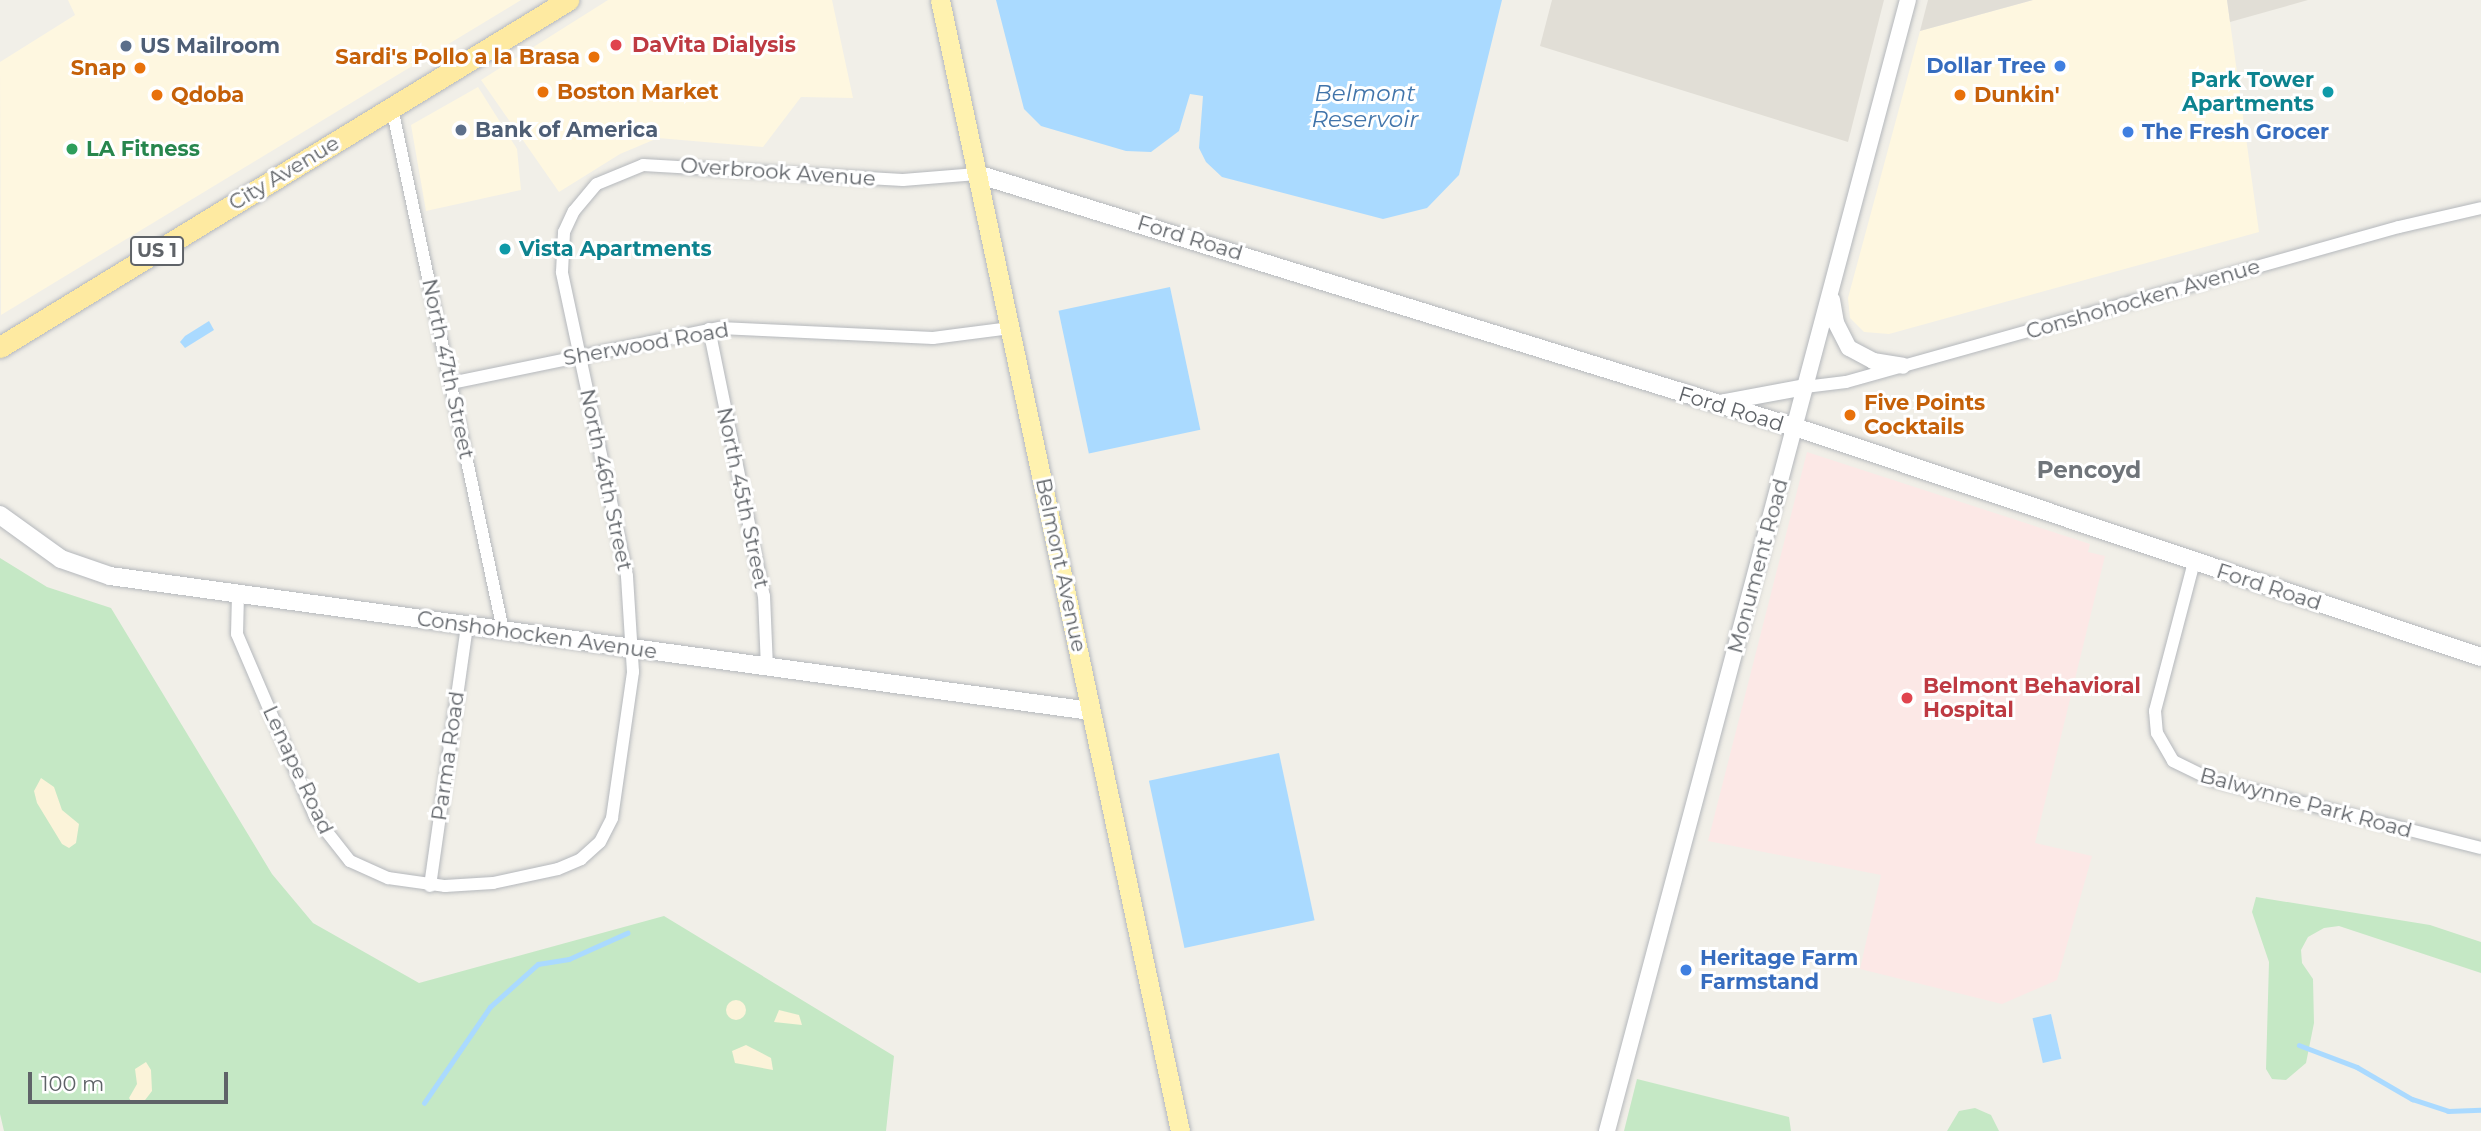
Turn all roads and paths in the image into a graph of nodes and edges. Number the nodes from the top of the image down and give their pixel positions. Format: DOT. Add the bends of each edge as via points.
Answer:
graph roads {
  1 [pos="568,0"];
  2 [pos="940,0"];
  3 [pos="1908,0"];
  4 [pos="392,108"];
  5 [pos="977,174"];
  6 [pos="586,195"];
  7 [pos="2481,208"];
  8 [pos="1831,291"];
  9 [pos="1010,328"];
  10 [pos="709,329"];
  11 [pos="0,347"];
  12 [pos="580,356"];
  13 [pos="1903,366"];
  14 [pos="451,383"];
  15 [pos="1805,387"];
  16 [pos="1712,403"];
  17 [pos="1794,428"];
  18 [pos="0,515"];
  19 [pos="2194,562"];
  20 [pos="239,594"];
  21 [pos="467,626"];
  22 [pos="503,631"];
  23 [pos="630,648"];
  24 [pos="2481,657"];
  25 [pos="767,667"];
  26 [pos="1091,711"];
  27 [pos="2481,848"];
  28 [pos="430,886"];
  29 [pos="1180,1131"];
  30 [pos="1607,1131"];
  1 -- 4 [label="highway, City Avenue / US 1"];
  2 -- 5 [label="main road, Belmont Avenue"];
  3 -- 8 [label="street, Monument Road"];
  4 -- 11 [label="highway, City Avenue / US 1"];
  4 -- 14 [label="street, North 47th Street"];
  5 -- 6 [label="street, Overbrook Avenue" via="903,180 643,165 609,176"];
  5 -- 9 [label="main road, Belmont Avenue"];
  5 -- 16 [label="main road, Ford Road"];
  6 -- 12 [label="street, North 46th Street" via="568,222 561,258"];
  7 -- 13 [label="street, Conshohocken Avenue"];
  8 -- 13 [label="street" via="1836,323 1849,348 1874,361"];
  8 -- 15 [label="street, Monument Road"];
  9 -- 10 [label="street, Sherwood Road" via="933,338 747,327"];
  9 -- 26 [label="main road, Belmont Avenue"];
  10 -- 12 [label="street, Sherwood Road"];
  10 -- 25 [label="street, North 45th Street" via="764,596"];
  12 -- 14 [label="street, Sherwood Road"];
  12 -- 23 [label="street, North 46th Street" via="627,576"];
  13 -- 15 [label="street, Conshohocken Avenue"];
  14 -- 22 [label="street, North 47th Street"];
  15 -- 16 [label="street"];
  15 -- 17 [label="street, Monument Road"];
  16 -- 17 [label="main road, Ford Road"];
  17 -- 19 [label="main road, Ford Road"];
  17 -- 30 [label="street, Monument Road"];
  18 -- 20 [label="main road, Conshohocken Avenue" via="42,549 79,567 125,579"];
  19 -- 24 [label="main road, Ford Road"];
  19 -- 27 [label="street, Balwynne Park Road" via="2155,711 2157,733 2173,761 2212,780"];
  20 -- 21 [label="main road, Conshohocken Avenue"];
  20 -- 28 [label="street, Lenape Road" via="237,634 326,835 350,861 369,872"];
  21 -- 22 [label="main road, Conshohocken Avenue"];
  21 -- 28 [label="street, Parma Road"];
  22 -- 23 [label="main road, Conshohocken Avenue"];
  23 -- 25 [label="main road, Conshohocken Avenue"];
  23 -- 28 [label="street, North 46th Street" via="633,673 614,805 600,842 581,859 558,869 493,883"];
  25 -- 26 [label="main road, Conshohocken Avenue"];
  26 -- 29 [label="main road, Belmont Avenue"];
}
